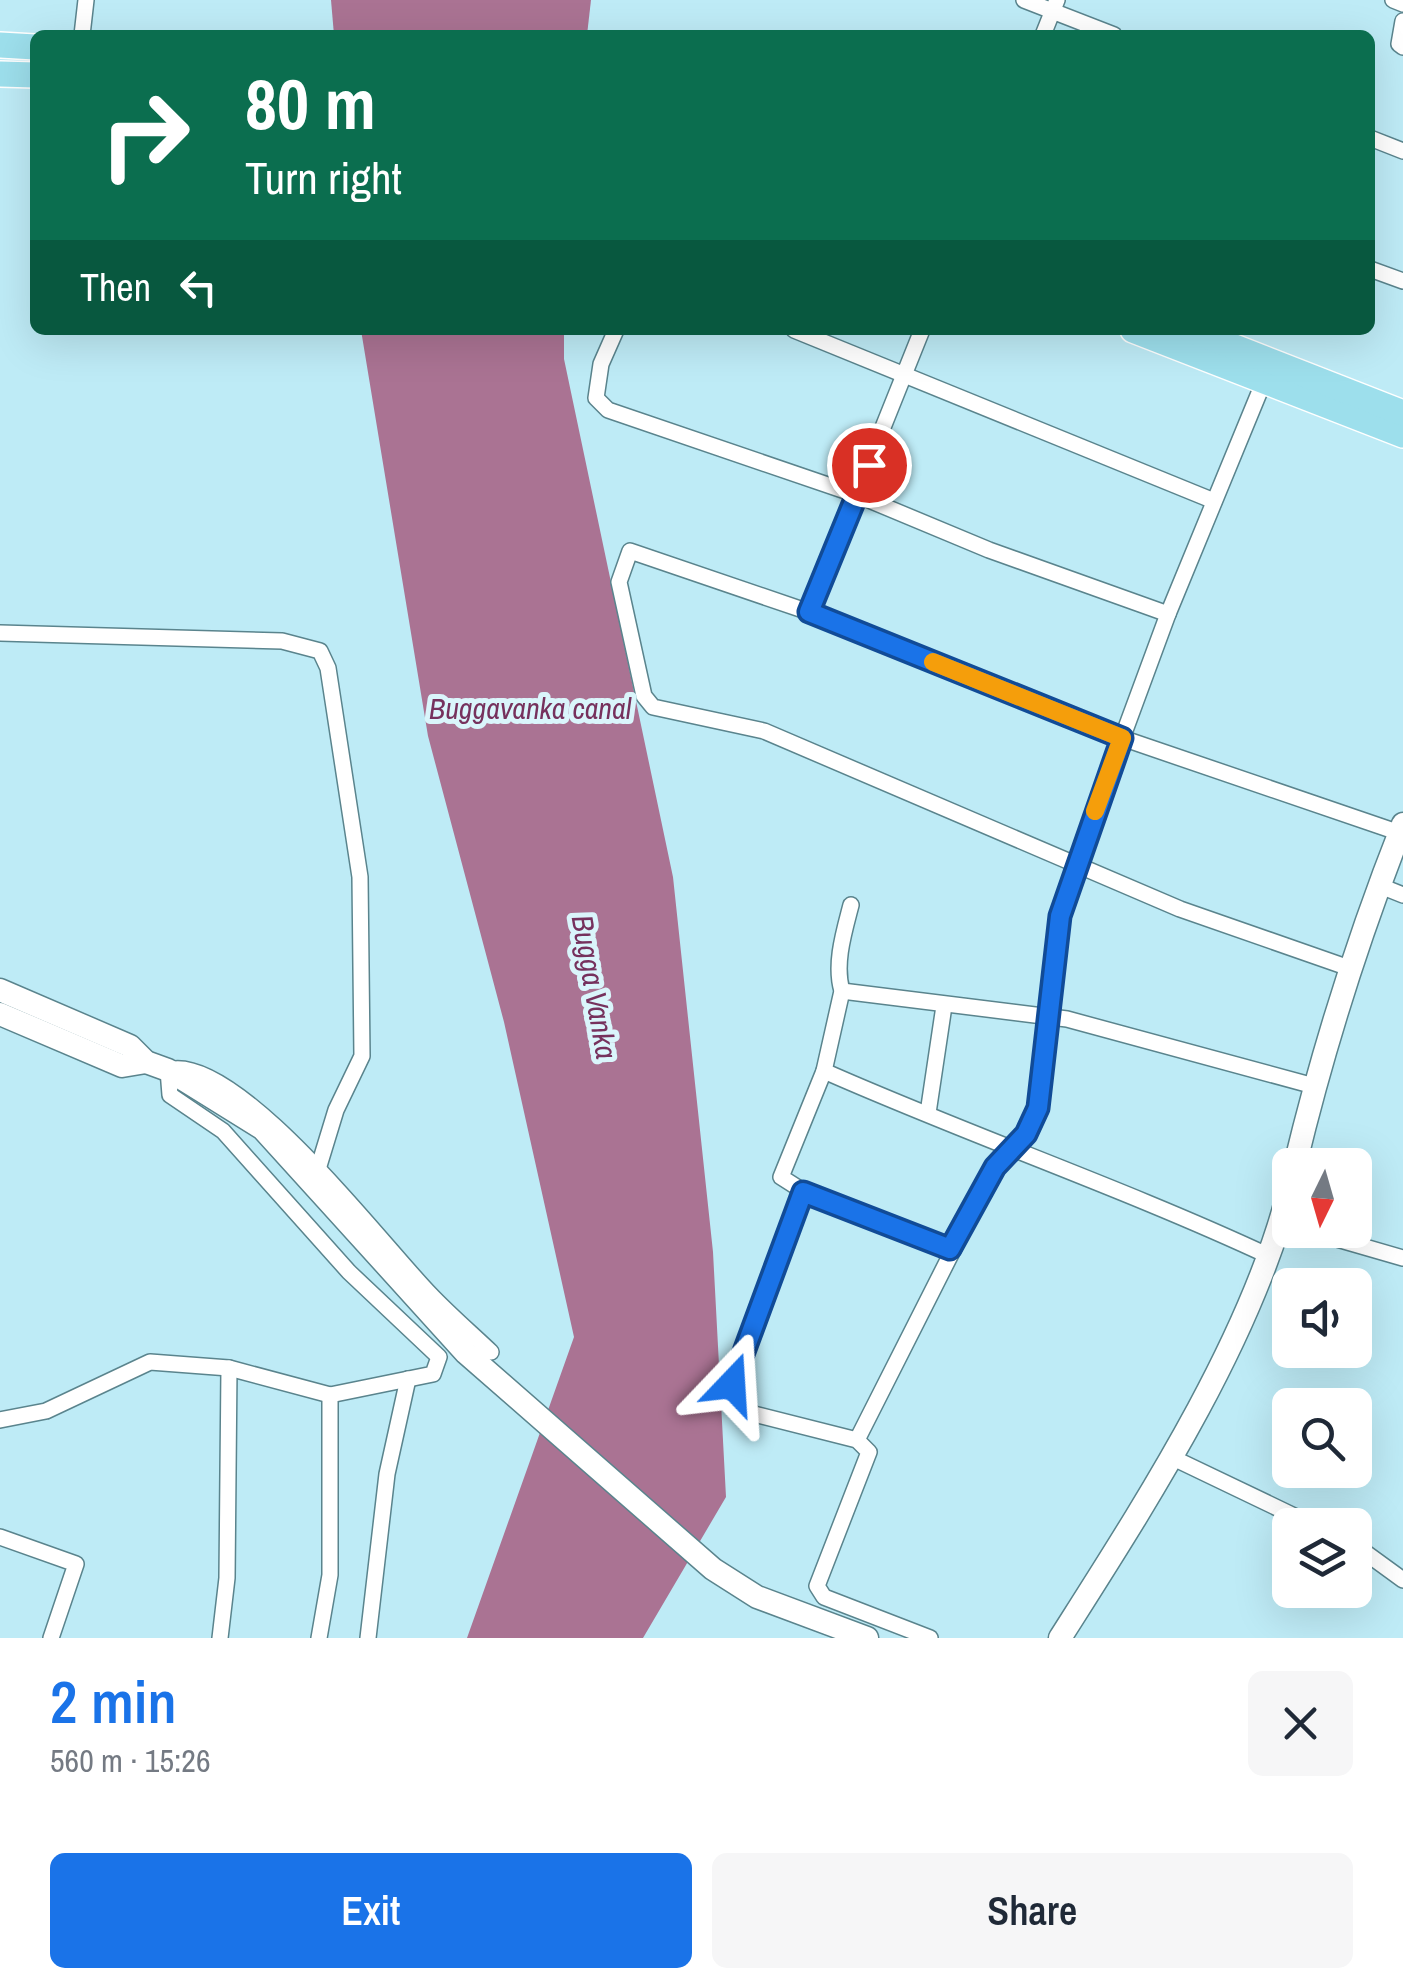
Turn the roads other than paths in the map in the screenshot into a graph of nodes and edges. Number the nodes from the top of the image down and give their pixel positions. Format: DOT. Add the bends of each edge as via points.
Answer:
graph roads {
  1 [pos="86,0"];
  2 [pos="1024,0"];
  3 [pos="1393,0"];
  4 [pos="1403,4"];
  5 [pos="1055,5"];
  6 [pos="1403,21"];
  7 [pos="83,30"];
  8 [pos="1045,30"];
  9 [pos="1104,30"];
  10 [pos="0,45"];
  11 [pos="1403,46"];
  12 [pos="30,47"];
  13 [pos="0,74"];
  14 [pos="30,75"];
  15 [pos="1375,140"];
  16 [pos="1403,151"];
  17 [pos="1375,271"];
  18 [pos="1403,282"];
  19 [pos="614,335"];
  20 [pos="806,335"];
  21 [pos="920,335"];
  22 [pos="1145,335"];
  23 [pos="1204,335"];
  24 [pos="905,375"];
  25 [pos="1264,380"];
  26 [pos="1403,413"];
  27 [pos="1403,435"];
  28 [pos="857,495"];
  29 [pos="1214,501"];
  30 [pos="809,612"];
  31 [pos="1168,614"];
  32 [pos="0,633"];
  33 [pos="1122,738"];
  34 [pos="1401,828"];
  35 [pos="1074,866"];
  36 [pos="1378,885"];
  37 [pos="1403,895"];
  38 [pos="851,905"];
  39 [pos="1352,968"];
  40 [pos="0,990"];
  41 [pos="842,991"];
  42 [pos="944,1006"];
  43 [pos="0,1014"];
  44 [pos="1047,1018"];
  45 [pos="157,1066"];
  46 [pos="824,1071"];
  47 [pos="1314,1086"];
  48 [pos="928,1113"];
  49 [pos="1299,1148"];
  50 [pos="1012,1150"];
  51 [pos="318,1169"];
  52 [pos="803,1192"];
  53 [pos="1273,1248"];
  54 [pos="1368,1248"];
  55 [pos="950,1249"];
  56 [pos="1269,1256"];
  57 [pos="1403,1258"];
  58 [pos="492,1352"];
  59 [pos="229,1368"];
  60 [pos="408,1379"];
  61 [pos="330,1395"];
  62 [pos="0,1420"];
  63 [pos="858,1440"];
  64 [pos="1169,1456"];
  65 [pos="1278,1508"];
  66 [pos="0,1537"];
  67 [pos="1372,1557"];
  68 [pos="1403,1580"];
  69 [pos="51,1638"];
  70 [pos="220,1638"];
  71 [pos="318,1638"];
  72 [pos="368,1638"];
  73 [pos="867,1638"];
  74 [pos="930,1638"];
  75 [pos="1060,1638"];
  1 -- 7 [label="street"];
  2 -- 5 [label="street"];
  3 -- 4 [label="street"];
  5 -- 8 [label="street"];
  5 -- 9 [label="street"];
  6 -- 11 [label="street"];
  10 -- 12 [label="main road"];
  13 -- 14 [label="main road"];
  15 -- 16 [label="street"];
  17 -- 18 [label="street"];
  19 -- 28 [label="street" via="596,398 608,410"];
  20 -- 24 [label="street"];
  21 -- 24 [label="street"];
  22 -- 25 [label="main road"];
  23 -- 26 [label="main road"];
  24 -- 28 [label="street"];
  24 -- 29 [label="street"];
  25 -- 27 [label="main road"];
  25 -- 29 [label="street"];
  28 -- 30 [label="street"];
  28 -- 31 [label="street"];
  29 -- 31 [label="street"];
  30 -- 33 [label="street"];
  30 -- 35 [label="street" via="630,551 619,582 644,696 653,707 764,731"];
  31 -- 33 [label="street"];
  32 -- 51 [label="street" via="282,641 320,651 360,878 362,1056"];
  33 -- 34 [label="street"];
  33 -- 35 [label="street"];
  34 -- 36 [label="main road"];
  35 -- 39 [label="street"];
  35 -- 44 [label="street" via="1060,916"];
  36 -- 37 [label="street"];
  36 -- 39 [label="main road"];
  38 -- 41 [label="street" via="842,937"];
  39 -- 47 [label="main road"];
  40 -- 45 [label="main road" via="130,1046"];
  41 -- 42 [label="street"];
  41 -- 46 [label="street"];
  42 -- 44 [label="street"];
  42 -- 48 [label="street"];
  43 -- 45 [label="main road" via="122,1066"];
  44 -- 47 [label="street"];
  44 -- 50 [label="street" via="1038,1108"];
  45 -- 51 [label="street" via="209,1077 276,1125"];
  45 -- 60 [label="street" via="170,1096 223,1132 349,1272 439,1357 433,1374"];
  45 -- 73 [label="main road" via="263,1129 466,1354 713,1569 757,1597"];
  46 -- 48 [label="street"];
  46 -- 52 [label="street" via="781,1176"];
  47 -- 49 [label="main road"];
  48 -- 50 [label="street"];
  50 -- 55 [label="street" via="995,1167"];
  50 -- 56 [label="street" via="1160,1205"];
  51 -- 58 [label="street" via="430,1295"];
  52 -- 55 [label="street"];
  52 -- 63 [label="street" via="731,1402"];
  53 -- 56 [label="main road"];
  54 -- 57 [label="street"];
  55 -- 63 [label="street"];
  56 -- 64 [label="main road"];
  59 -- 61 [label="street"];
  59 -- 62 [label="street" via="150,1362 46,1411"];
  59 -- 70 [label="street"];
  60 -- 61 [label="street"];
  60 -- 72 [label="street" via="387,1474"];
  61 -- 71 [label="street" via="330,1575"];
  63 -- 74 [label="street" via="869,1452 866,1467 817,1586 824,1597"];
  64 -- 65 [label="street"];
  64 -- 75 [label="main road"];
  66 -- 69 [label="street" via="76,1564"];
  67 -- 68 [label="street"];
}
